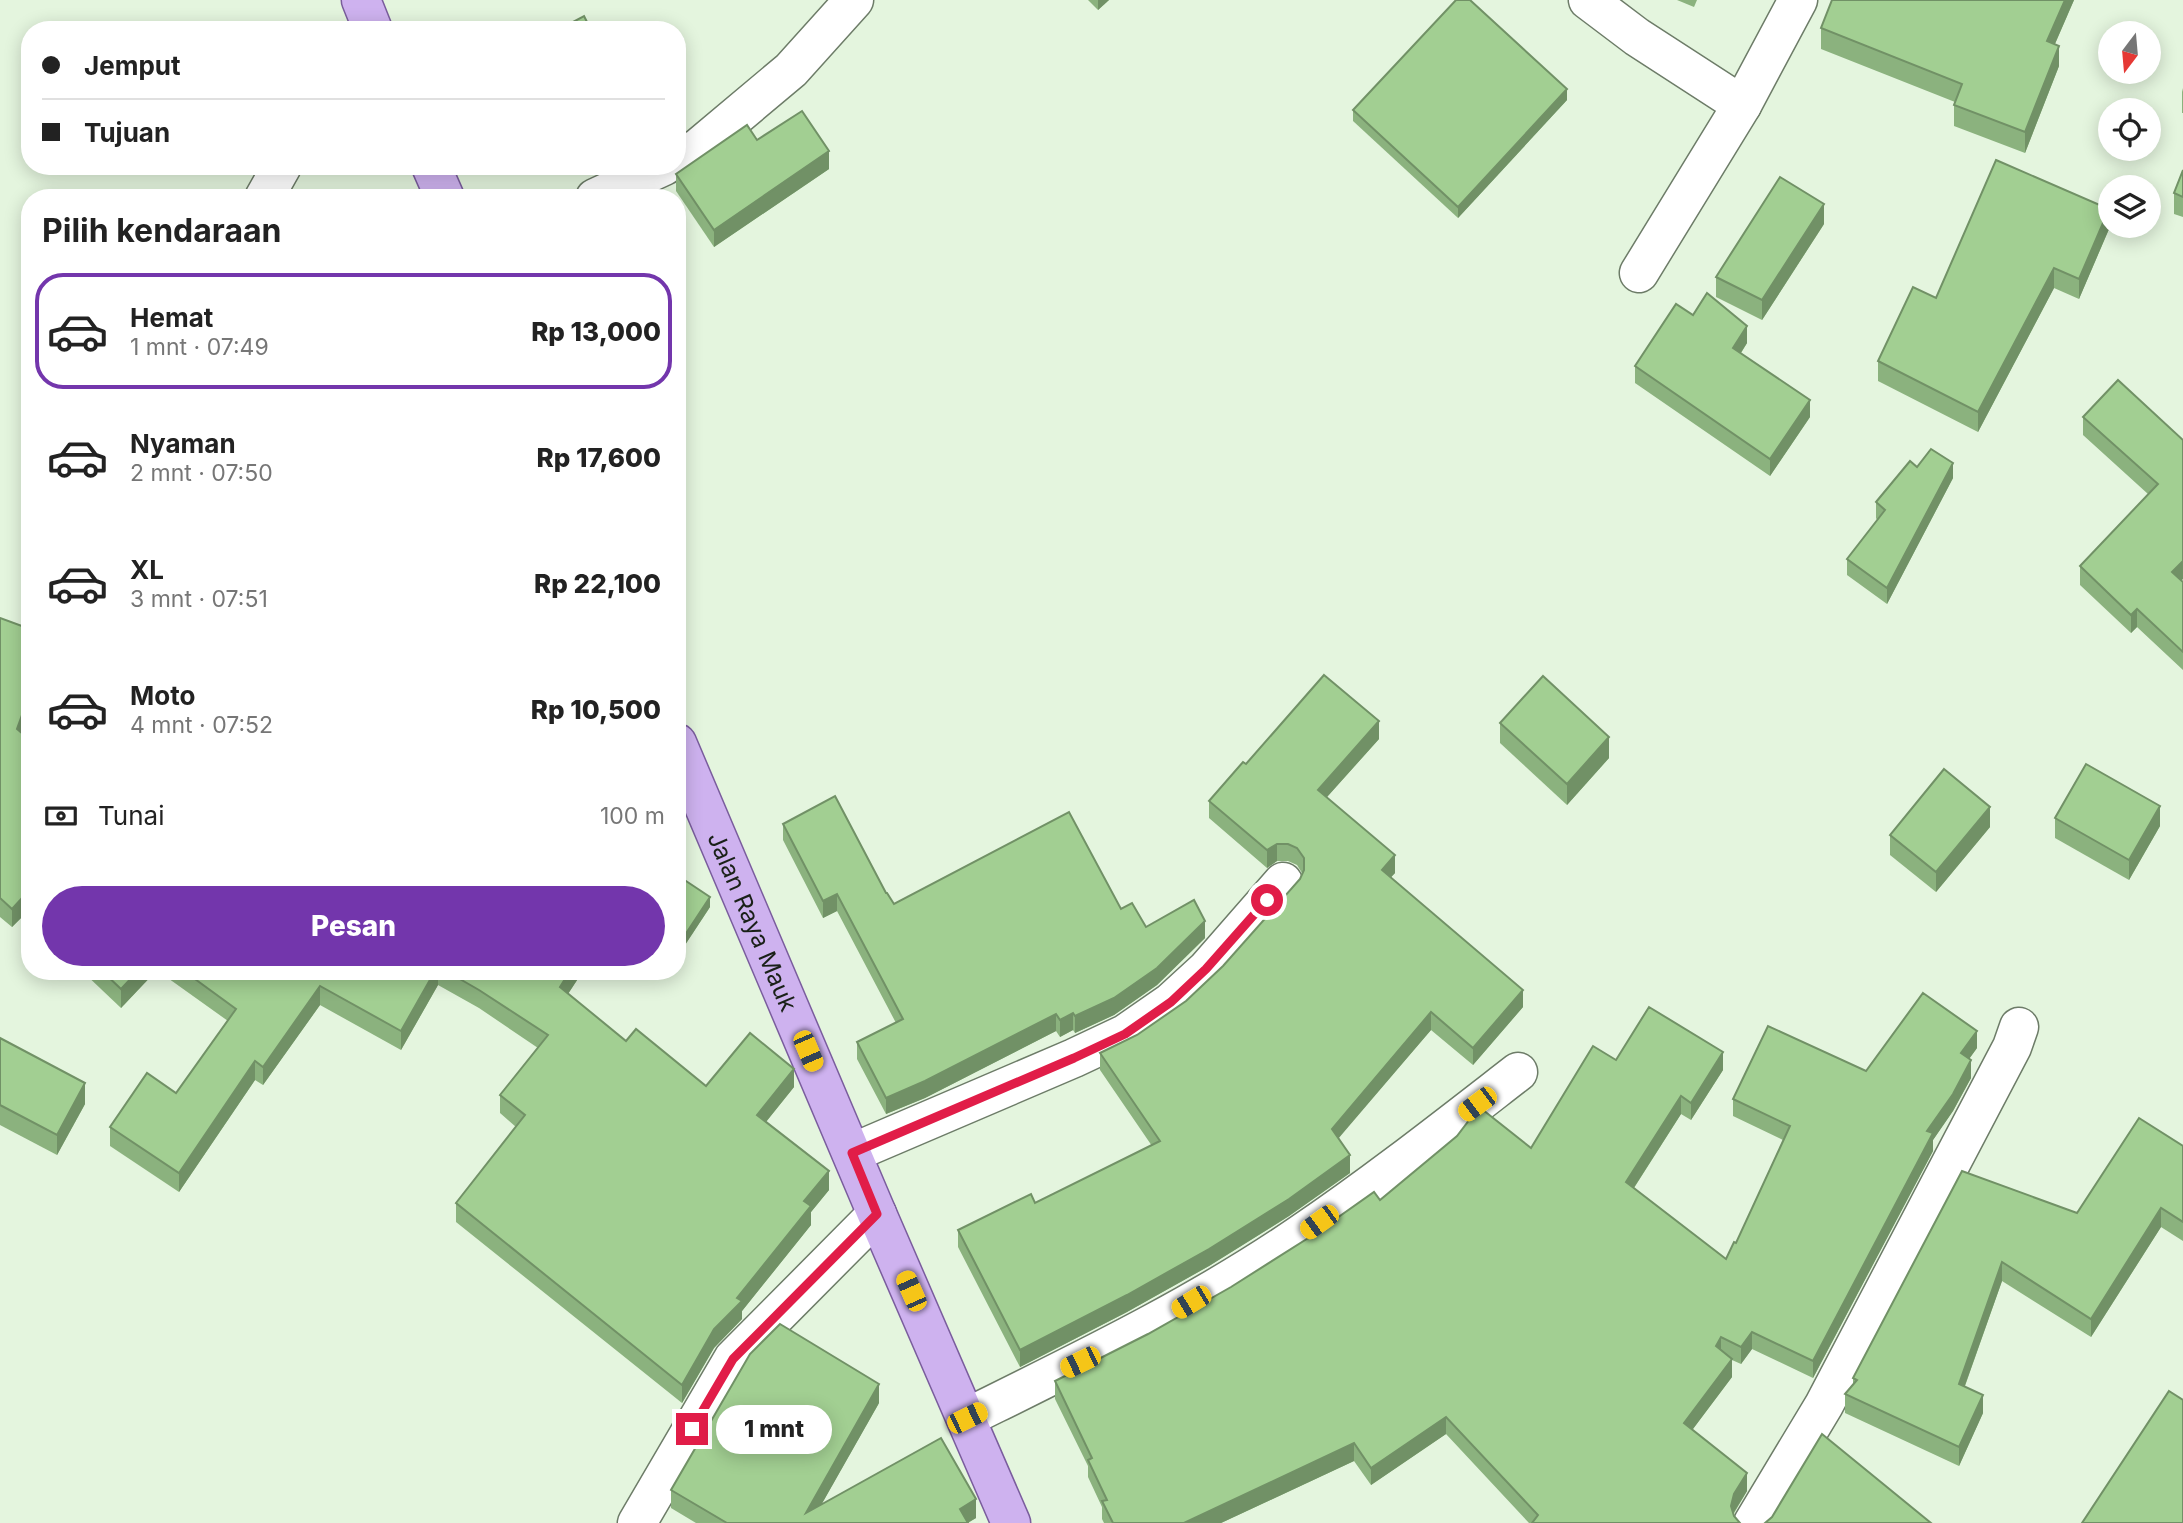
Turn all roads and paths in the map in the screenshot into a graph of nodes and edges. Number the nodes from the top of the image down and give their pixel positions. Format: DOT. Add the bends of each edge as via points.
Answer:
graph roads {
  1 [pos="361,0"];
  2 [pos="855,0"];
  3 [pos="1588,0"];
  4 [pos="1798,0"];
  5 [pos="369,21"];
  6 [pos="1742,105"];
  7 [pos="686,154"];
  8 [pos="645,175"];
  9 [pos="614,189"];
  10 [pos="1639,273"];
  11 [pos="686,764"];
  12 [pos="1283,883"];
  13 [pos="2019,1027"];
  14 [pos="1518,1072"];
  15 [pos="852,1153"];
  16 [pos="877,1214"];
  17 [pos="967,1418"];
  18 [pos="637,1523"];
  19 [pos="1012,1523"];
  20 [pos="1753,1523"];
  1 -- 5 [label="main road"];
  2 -- 7 [label="street" via="791,70"];
  3 -- 6 [label="street"];
  4 -- 6 [label="street"];
  6 -- 10 [label="street"];
  8 -- 9 [label="street"];
  11 -- 15 [label="main road, Jalan Raya Mauk"];
  12 -- 15 [label="street" via="1206,969 1171,1002 1125,1034"];
  13 -- 20 [label="street" via="1824,1405"];
  14 -- 17 [label="street" via="1300,1235 1148,1328"];
  15 -- 16 [label="main road, Jalan Raya Mauk"];
  16 -- 17 [label="main road, Jalan Raya Mauk"];
  16 -- 18 [label="street" via="733,1359"];
  17 -- 19 [label="main road, Jalan Raya Mauk"];
}
